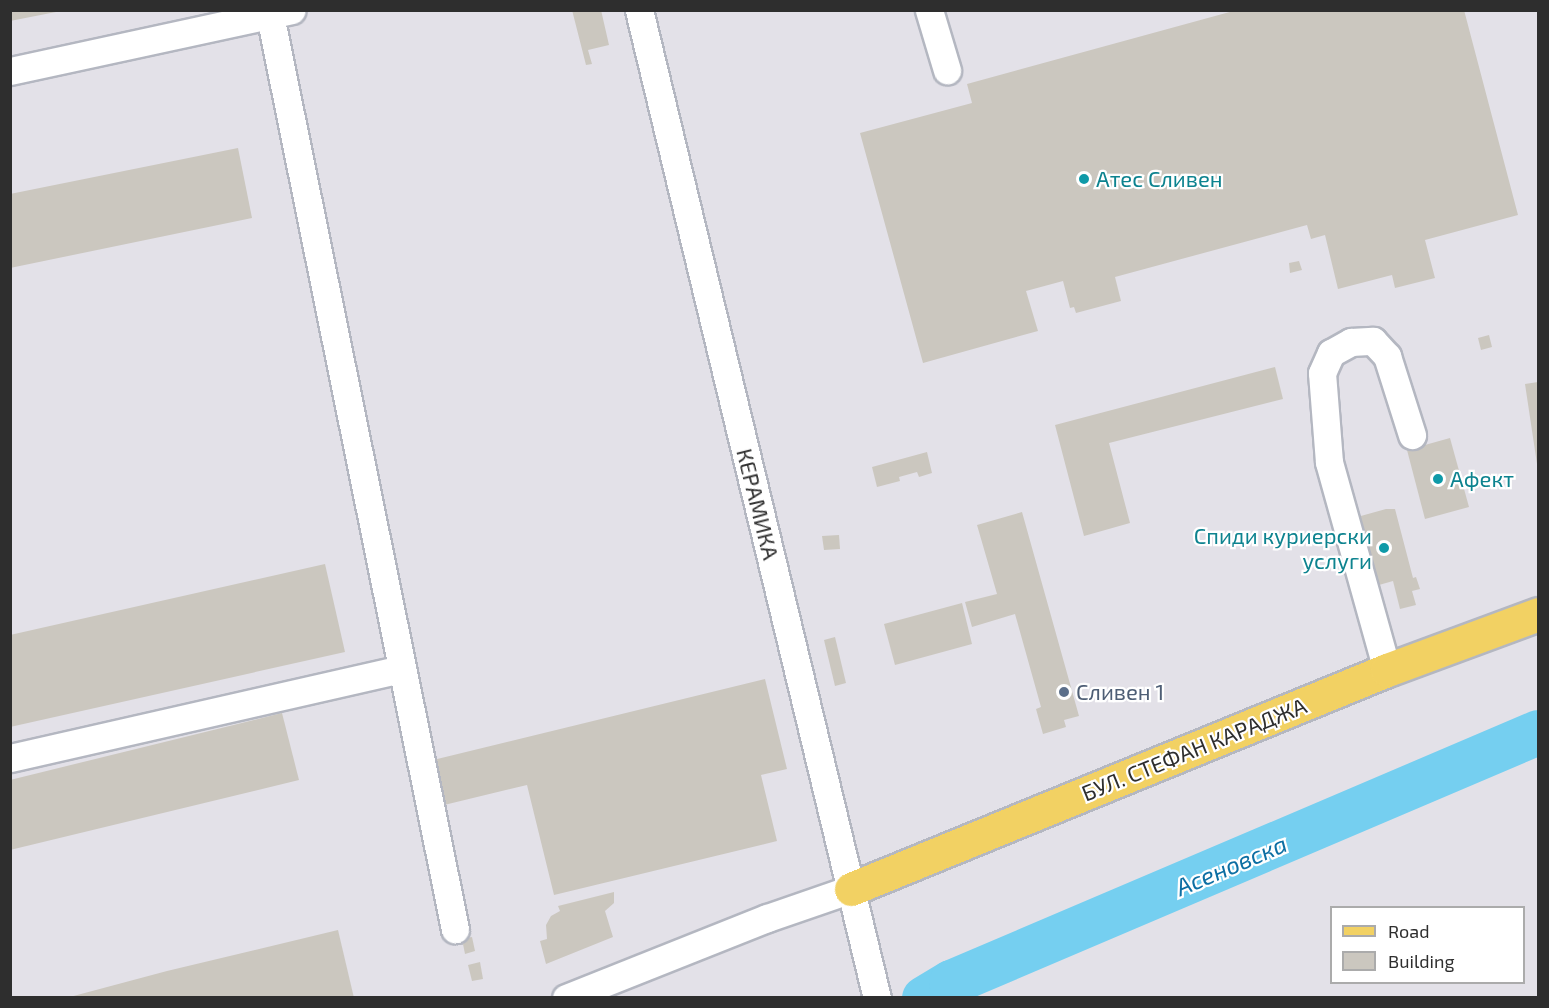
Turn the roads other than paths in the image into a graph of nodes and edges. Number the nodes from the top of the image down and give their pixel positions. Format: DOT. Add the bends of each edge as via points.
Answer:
graph roads {
  1 [pos="639,10"];
  2 [pos="929,10"];
  3 [pos="277,12"];
  4 [pos="947,70"];
  5 [pos="10,71"];
  6 [pos="1412,435"];
  7 [pos="1539,614"];
  8 [pos="402,669"];
  9 [pos="1387,670"];
  10 [pos="10,758"];
  11 [pos="851,889"];
  12 [pos="455,928"];
  13 [pos="566,998"];
  14 [pos="877,998"];
  1 -- 11 [label="street, КЕРАМИКА"];
  2 -- 4 [label="street"];
  3 -- 5 [label="street"];
  3 -- 8 [label="street"];
  6 -- 9 [label="street" via="1387,356 1373,341 1351,342 1331,353 1322,373 1329,462"];
  7 -- 9 [label="main road, БУЛ. СТЕФАН КАРАДЖА"];
  8 -- 10 [label="street"];
  8 -- 12 [label="street"];
  9 -- 11 [label="main road, БУЛ. СТЕФАН КАРАДЖА"];
  11 -- 13 [label="street"];
  11 -- 14 [label="street, КЕРАМИКА"];
}
